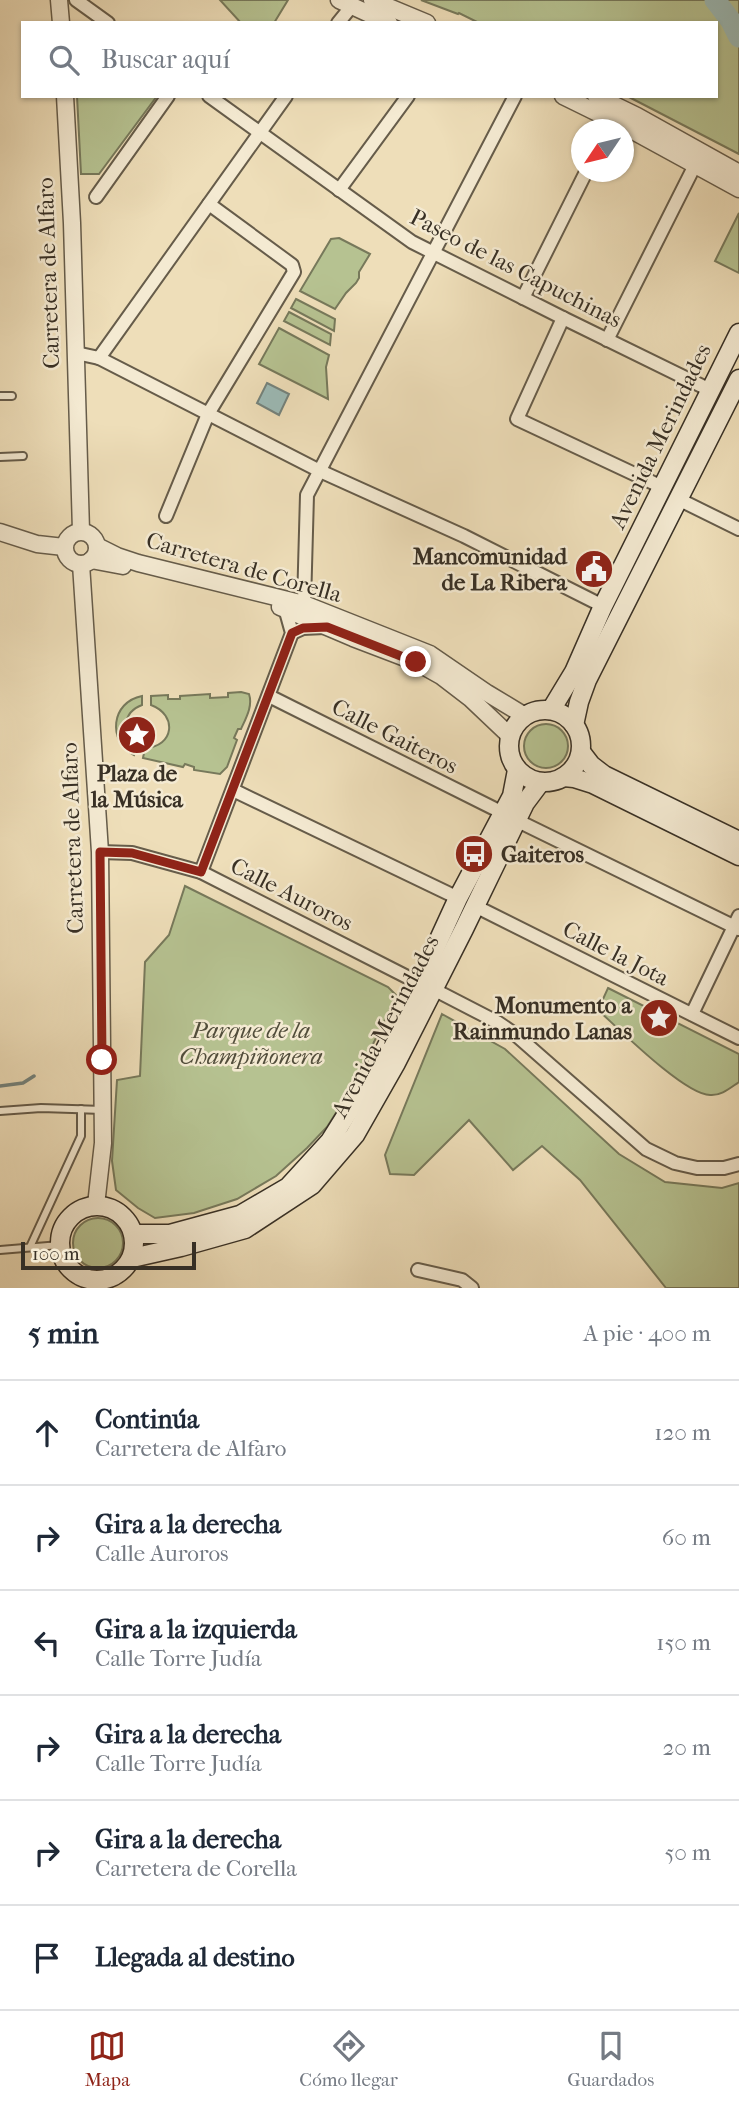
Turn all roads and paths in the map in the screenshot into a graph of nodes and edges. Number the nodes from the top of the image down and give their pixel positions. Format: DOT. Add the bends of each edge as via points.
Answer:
graph roads {
  1 [pos="59,0"];
  2 [pos="76,0"];
  3 [pos="372,0"];
  4 [pos="345,3"];
  5 [pos="92,18"];
  6 [pos="61,21"];
  7 [pos="339,21"];
  8 [pos="385,21"];
  9 [pos="422,21"];
  10 [pos="65,98"];
  11 [pos="167,98"];
  12 [pos="212,98"];
  13 [pos="285,98"];
  14 [pos="407,98"];
  15 [pos="514,98"];
  16 [pos="566,98"];
  17 [pos="600,98"];
  18 [pos="600,119"];
  19 [pos="260,132"];
  20 [pos="634,136"];
  21 [pos="695,165"];
  22 [pos="739,173"];
  23 [pos="581,182"];
  24 [pos="739,189"];
  25 [pos="340,190"];
  26 [pos="96,197"];
  27 [pos="209,204"];
  28 [pos="433,253"];
  29 [pos="523,298"];
  30 [pos="563,318"];
  31 [pos="739,333"];
  32 [pos="607,340"];
  33 [pos="76,353"];
  34 [pos="99,358"];
  35 [pos="739,379"];
  36 [pos="710,390"];
  37 [pos="0,396"];
  38 [pos="12,396"];
  39 [pos="734,403"];
  40 [pos="208,414"];
  41 [pos="23,456"];
  42 [pos="0,457"];
  43 [pos="320,471"];
  44 [pos="662,487"];
  45 [pos="678,499"];
  46 [pos="166,516"];
  47 [pos="739,529"];
  48 [pos="81,531"];
  49 [pos="0,532"];
  50 [pos="64,547"];
  51 [pos="90,556"];
  52 [pos="303,604"];
  53 [pos="603,606"];
  54 [pos="285,608"];
  55 [pos="327,627"];
  56 [pos="292,633"];
  57 [pos="269,696"];
  58 [pos="551,710"];
  59 [pos="525,716"];
  60 [pos="574,725"];
  61 [pos="510,736"];
  62 [pos="581,752"];
  63 [pos="517,769"];
  64 [pos="564,778"];
  65 [pos="540,783"];
  66 [pos="233,790"];
  67 [pos="510,817"];
  68 [pos="739,841"];
  69 [pos="100,852"];
  70 [pos="739,856"];
  71 [pos="201,872"];
  72 [pos="458,898"];
  73 [pos="475,906"];
  74 [pos="737,924"];
  75 [pos="426,986"];
  76 [pos="692,1014"];
  77 [pos="739,1038"];
  78 [pos="81,1109"];
  79 [pos="103,1110"];
  80 [pos="0,1111"];
  81 [pos="739,1164"];
  82 [pos="96,1205"];
  83 [pos="134,1234"];
  84 [pos="60,1245"];
  85 [pos="30,1247"];
  86 [pos="0,1250"];
  87 [pos="132,1258"];
  88 [pos="418,1269"];
  89 [pos="113,1282"];
  90 [pos="84,1283"];
  91 [pos="472,1288"];
  1 -- 6 [label="street"];
  2 -- 5 [label="street"];
  3 -- 9 [label="street"];
  4 -- 7 [label="street"];
  4 -- 8 [label="street"];
  10 -- 33 [label="street, Carretera de Alfaro"];
  11 -- 26 [label="street"];
  12 -- 19 [label="street, Paseo de las Capuchinas"];
  13 -- 19 [label="street"];
  14 -- 25 [label="street"];
  15 -- 28 [label="street"];
  16 -- 18 [label="street"];
  17 -- 22 [label="street"];
  19 -- 25 [label="street, Paseo de las Capuchinas"];
  19 -- 27 [label="street"];
  20 -- 21 [label="street"];
  21 -- 24 [label="street"];
  21 -- 32 [label="street"];
  23 -- 29 [label="street"];
  25 -- 28 [label="street, Paseo de las Capuchinas"];
  27 -- 34 [label="street"];
  27 -- 40 [label="street" via="292,265 294,272"];
  28 -- 29 [label="street, Paseo de las Capuchinas"];
  28 -- 43 [label="street"];
  29 -- 30 [label="street, Paseo de las Capuchinas"];
  30 -- 32 [label="street, Paseo de las Capuchinas"];
  30 -- 44 [label="street" via="517,419"];
  31 -- 36 [label="main road, Avenida Merindades"];
  32 -- 36 [label="street, Paseo de las Capuchinas"];
  33 -- 34 [label="street"];
  33 -- 48 [label="street, Carretera de Alfaro"];
  34 -- 40 [label="street"];
  35 -- 39 [label="main road, Avenida Merindades"];
  36 -- 44 [label="main road, Avenida Merindades"];
  37 -- 38 [label="lane"];
  39 -- 45 [label="main road, Avenida Merindades"];
  40 -- 43 [label="street"];
  40 -- 46 [label="street"];
  41 -- 42 [label="lane"];
  43 -- 52 [label="street" via="307,495"];
  43 -- 53 [label="street"];
  44 -- 53 [label="main road, Avenida Merindades"];
  45 -- 47 [label="street"];
  45 -- 60 [label="main road, Avenida Merindades" via="587,680"];
  48 -- 50 [label="street" via="68,537"];
  48 -- 51 [label="street" via="90,534"];
  49 -- 50 [label="street"];
  50 -- 51 [label="street" via="72,561"];
  51 -- 52 [label="street, Carretera de Corella" via="117,556"];
  51 -- 54 [label="street, Carretera de Corella"];
  51 -- 69 [label="street, Carretera de Alfaro"];
  52 -- 59 [label="street, Carretera de Corella" via="430,654"];
  53 -- 58 [label="main road, Avenida Merindades" via="574,672"];
  54 -- 55 [label="street, Carretera de Corella"];
  54 -- 56 [label="street"];
  55 -- 56 [label="street"];
  55 -- 61 [label="street, Carretera de Corella" via="441,676"];
  56 -- 57 [label="street"];
  57 -- 66 [label="street"];
  57 -- 67 [label="street, Calle Gaiteros"];
  58 -- 59 [label="main road"];
  58 -- 60 [label="main road"];
  59 -- 61 [label="main road"];
  60 -- 62 [label="main road"];
  61 -- 63 [label="main road" via="508,747"];
  62 -- 64 [label="main road"];
  62 -- 68 [label="main road" via="604,775"];
  63 -- 65 [label="main road"];
  63 -- 67 [label="main road, Avenida Merindades"];
  64 -- 65 [label="main road"];
  64 -- 70 [label="main road" via="593,784"];
  65 -- 67 [label="main road, Avenida Merindades"];
  66 -- 71 [label="street"];
  66 -- 72 [label="street"];
  67 -- 72 [label="main road, Avenida Merindades"];
  67 -- 73 [label="main road, Avenida Merindades"];
  67 -- 74 [label="street, Calle Gaiteros"];
  69 -- 71 [label="street, Calle Auroros" via="132,853"];
  69 -- 79 [label="street, Carretera de Alfaro"];
  71 -- 75 [label="street, Calle Auroros"];
  72 -- 75 [label="main road, Avenida Merindades"];
  73 -- 75 [label="main road, Avenida Merindades"];
  73 -- 76 [label="street, Calle la Jota"];
  74 -- 76 [label="street"];
  75 -- 81 [label="street, Calle Auroros" via="516,1035 646,1149 697,1168"];
  75 -- 83 [label="main road, Avenida Merindades" via="330,1141 288,1187 240,1215 170,1234"];
  75 -- 87 [label="main road, Avenida Merindades" via="396,1063 355,1135 312,1185 245,1229"];
  76 -- 77 [label="street, Calle la Jota"];
  78 -- 79 [label="lane"];
  78 -- 80 [label="lane"];
  78 -- 85 [label="lane" via="81,1136"];
  79 -- 82 [label="street, Carretera de Alfaro"];
  82 -- 83 [label="main road" via="118,1212"];
  82 -- 84 [label="main road" via="72,1214"];
  83 -- 87 [label="main road"];
  84 -- 85 [label="lane"];
  84 -- 90 [label="main road" via="64,1262"];
  85 -- 86 [label="lane"];
  87 -- 89 [label="main road"];
  88 -- 91 [label="street" via="462,1280"];
  89 -- 90 [label="main road"];
}
